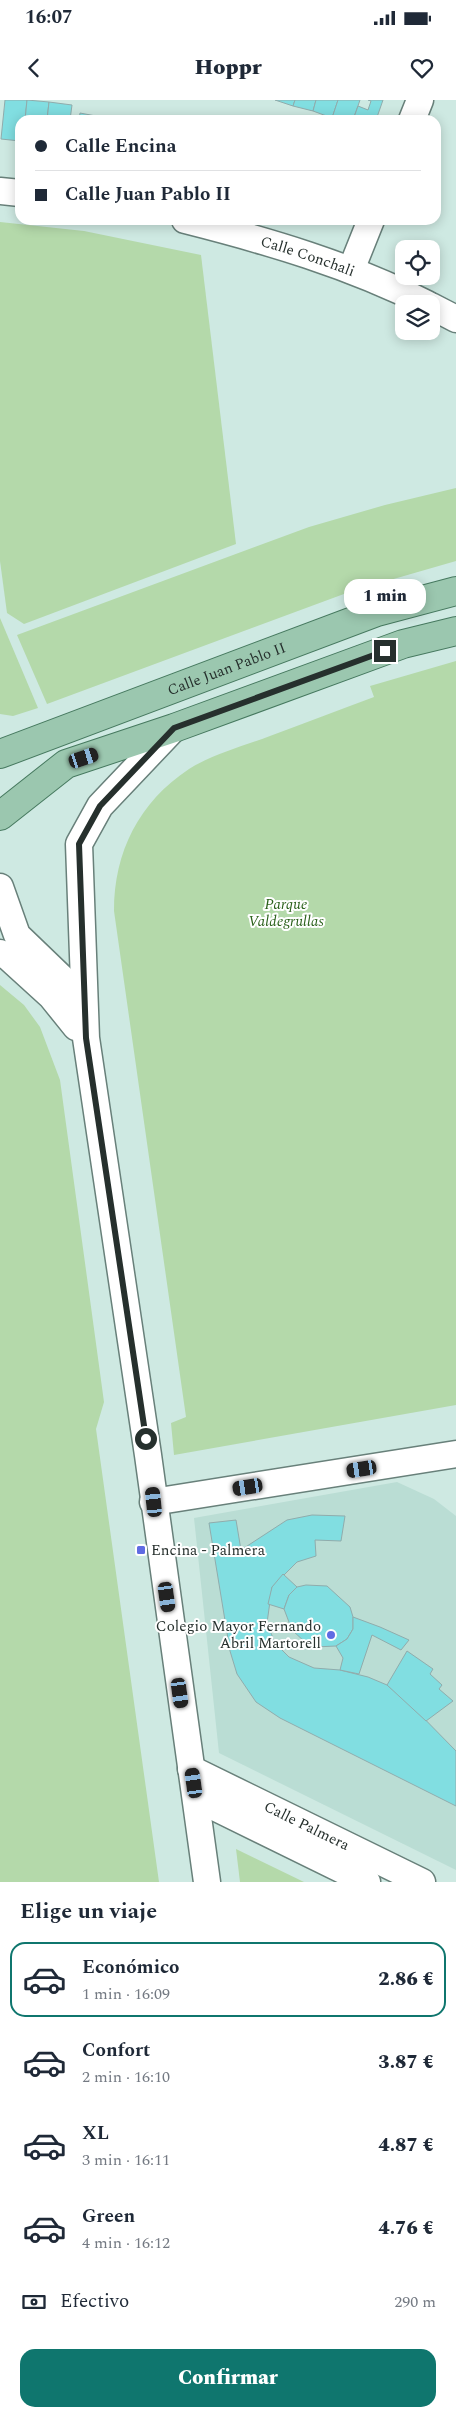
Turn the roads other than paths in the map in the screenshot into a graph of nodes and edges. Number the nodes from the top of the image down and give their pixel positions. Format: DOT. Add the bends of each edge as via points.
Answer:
graph roads {
  1 [pos="420,100"];
  2 [pos="414,115"];
  3 [pos="0,191"];
  4 [pos="15,192"];
  5 [pos="204,225"];
  6 [pos="369,225"];
  7 [pos="351,270"];
  8 [pos="407,295"];
  9 [pos="440,310"];
  10 [pos="456,318"];
  11 [pos="456,591"];
  12 [pos="456,631"];
  13 [pos="174,728"];
  14 [pos="0,754"];
  15 [pos="0,816"];
  16 [pos="0,888"];
  17 [pos="0,953"];
  18 [pos="86,1038"];
  19 [pos="456,1454"];
  20 [pos="154,1502"];
  21 [pos="191,1769"];
  22 [pos="196,1798"];
  23 [pos="207,1882"];
  24 [pos="367,1882"];
  25 [pos="422,1882"];
  1 -- 2 [label="street"];
  3 -- 4 [label="street"];
  5 -- 7 [label="street, Calle Conchali" via="274,243"];
  6 -- 7 [label="street"];
  7 -- 8 [label="street, Calle Conchali"];
  9 -- 10 [label="street"];
  11 -- 14 [label="main road, Calle Juan Pablo II" via="377,612"];
  12 -- 13 [label="main road" via="403,644"];
  13 -- 15 [label="main road" via="66,764"];
  13 -- 18 [label="street" via="100,806 79,844"];
  16 -- 18 [label="street" via="18,935 68,985"];
  17 -- 18 [label="street" via="51,996"];
  18 -- 20 [label="street"];
  19 -- 20 [label="street"];
  20 -- 21 [label="street"];
  21 -- 22 [label="street"];
  21 -- 25 [label="street, Calle Palmera"];
  22 -- 23 [label="street"];
  22 -- 24 [label="street, Calle Palmera"];
}
